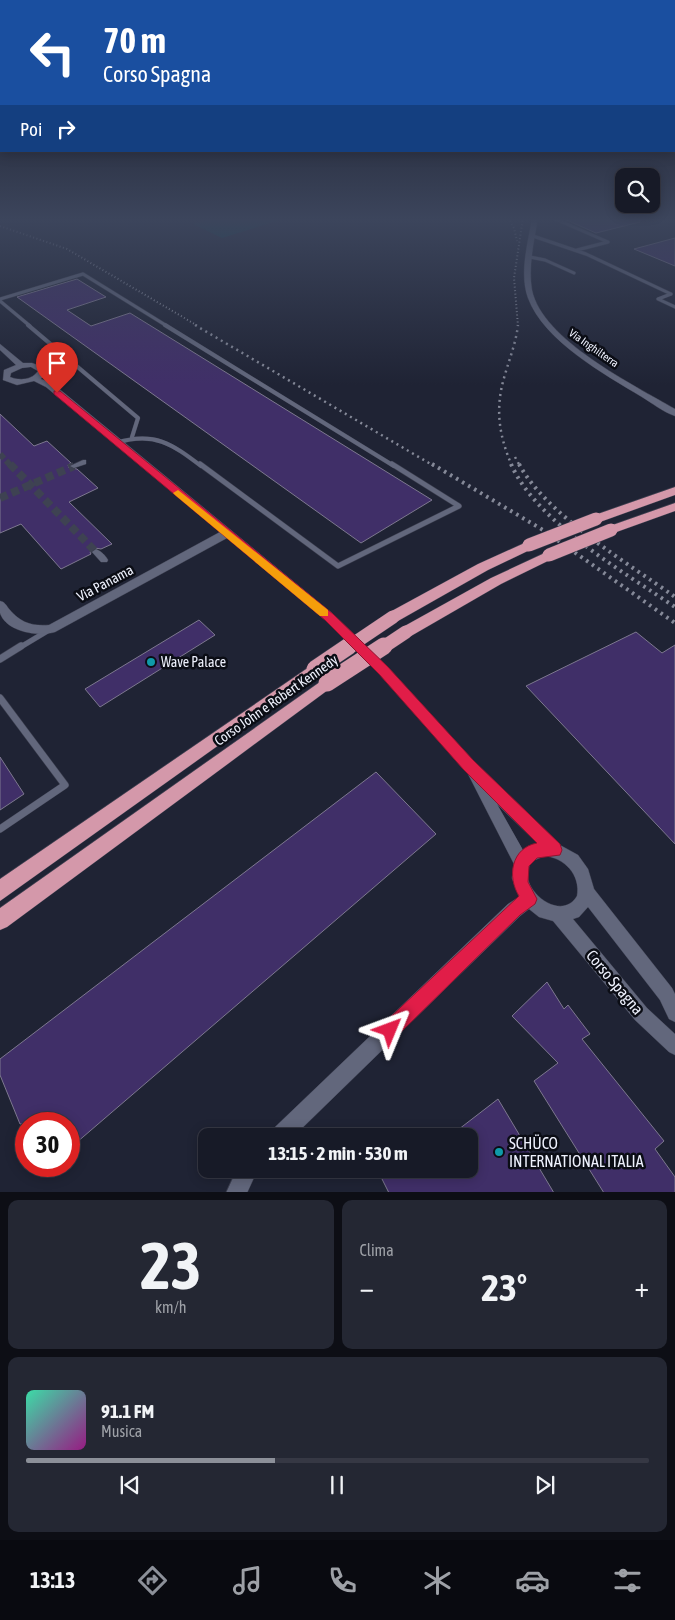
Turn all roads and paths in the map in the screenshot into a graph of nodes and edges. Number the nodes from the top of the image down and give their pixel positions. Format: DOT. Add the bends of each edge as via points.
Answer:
graph roads {
  1 [pos="529,274"];
  2 [pos="627,274"];
  3 [pos="0,300"];
  4 [pos="675,307"];
  5 [pos="0,346"];
  6 [pos="21,366"];
  7 [pos="35,379"];
  8 [pos="4,381"];
  9 [pos="675,413"];
  10 [pos="132,437"];
  11 [pos="116,443"];
  12 [pos="83,462"];
  13 [pos="74,466"];
  14 [pos="675,491"];
  15 [pos="675,507"];
  16 [pos="227,533"];
  17 [pos="96,552"];
  18 [pos="104,560"];
  19 [pos="0,606"];
  20 [pos="51,629"];
  21 [pos="0,659"];
  22 [pos="0,698"];
  23 [pos="468,765"];
  24 [pos="0,829"];
  25 [pos="554,850"];
  26 [pos="522,863"];
  27 [pos="0,890"];
  28 [pos="586,892"];
  29 [pos="529,899"];
  30 [pos="558,914"];
  31 [pos="0,920"];
  32 [pos="675,1013"];
  33 [pos="675,1046"];
  34 [pos="288,1128"];
  35 [pos="243,1178"];
  36 [pos="236,1192"];
  1 -- 9 [label="street, Via Inghilterra" via="531,298 542,319 565,342"];
  2 -- 4 [label="lane" via="671,294 658,299"];
  3 -- 10 [label="lane" via="138,418"];
  3 -- 10 [label="lane" via="83,274 459,506 338,566 172,444 159,439"];
  5 -- 6 [label="street"];
  6 -- 7 [label="street" via="41,367 43,371"];
  6 -- 8 [label="street" via="7,372"];
  7 -- 8 [label="street"];
  7 -- 11 [label="street" via="49,385"];
  10 -- 11 [label="lane"];
  11 -- 16 [label="street"];
  12 -- 13 [label="street"];
  14 -- 27 [label="highway, Corso John e Robert Kennedy, bridge" via="529,545 393,617"];
  15 -- 31 [label="highway, Corso John e Robert Kennedy, bridge" via="549,555 406,632 327,683"];
  16 -- 20 [label="street, Via Panama"];
  16 -- 23 [label="street" via="329,617 383,670"];
  17 -- 18 [label="street"];
  19 -- 20 [label="street, Via Panama" via="16,625 33,631"];
  20 -- 21 [label="lane"];
  22 -- 24 [label="lane" via="65,785"];
  23 -- 25 [label="street"];
  23 -- 26 [label="street"];
  25 -- 26 [label="street" via="535,851"];
  25 -- 28 [label="street" via="574,861 582,870"];
  26 -- 29 [label="street" via="519,873 521,884"];
  28 -- 30 [label="street" via="577,908"];
  28 -- 32 [label="street" via="666,994"];
  29 -- 30 [label="street, Corso Spagna" via="546,911"];
  29 -- 34 [label="street"];
  30 -- 33 [label="street, Corso Spagna" via="641,1014"];
  35 -- 36 [label="street"];
}
